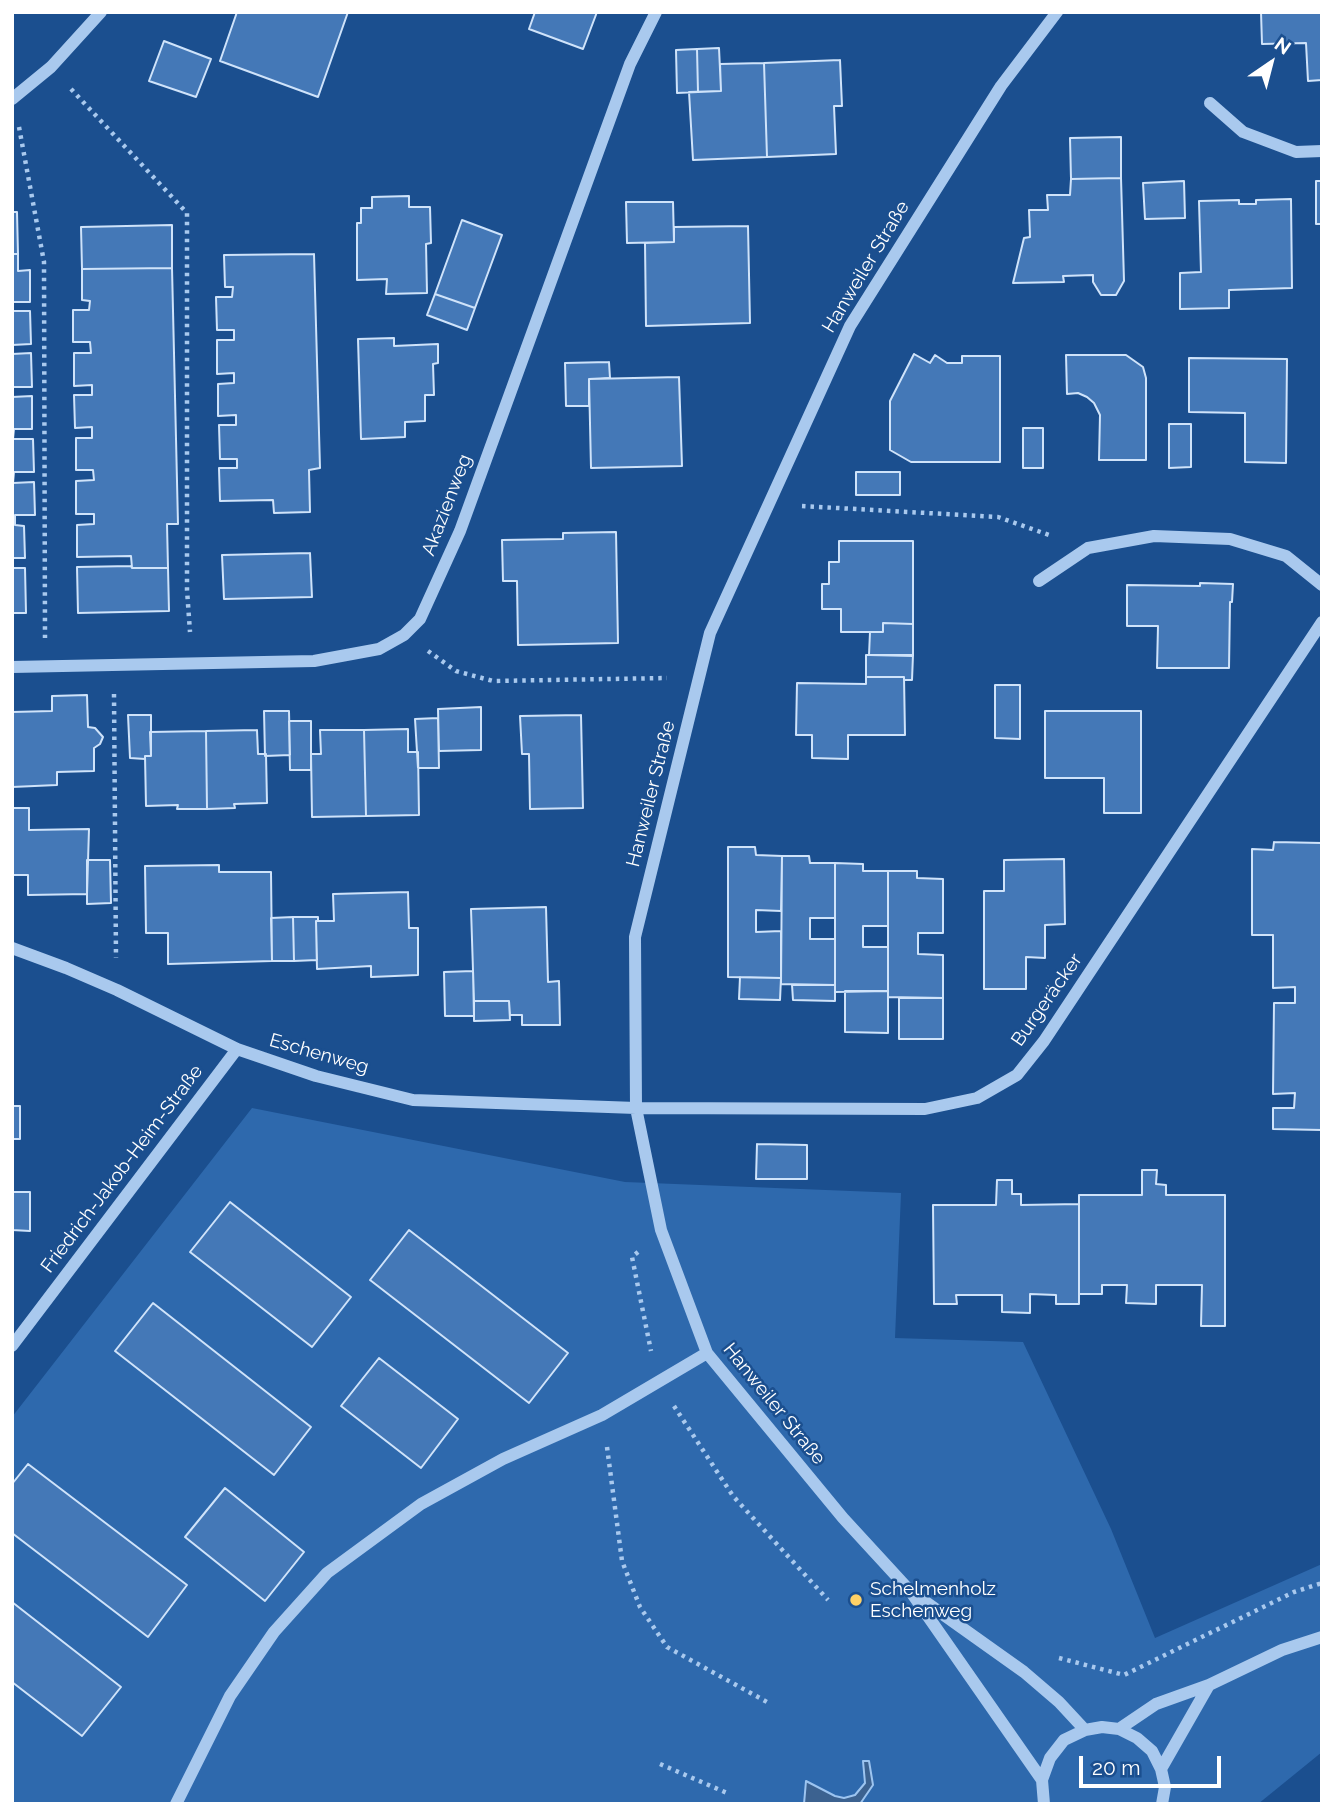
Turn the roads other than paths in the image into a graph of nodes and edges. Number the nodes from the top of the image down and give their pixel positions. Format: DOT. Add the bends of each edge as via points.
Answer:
graph roads {
  1 [pos="101,12"];
  2 [pos="656,12"];
  3 [pos="1056,12"];
  4 [pos="13,99"];
  5 [pos="1210,103"];
  6 [pos="1322,150"];
  7 [pos="1039,581"];
  8 [pos="1322,585"];
  9 [pos="1322,622"];
  10 [pos="12,667"];
  11 [pos="12,948"];
  12 [pos="237,1049"];
  13 [pos="636,1108"];
  14 [pos="12,1346"];
  15 [pos="707,1353"];
  16 [pos="911,1592"];
  17 [pos="1322,1637"];
  18 [pos="1209,1685"];
  19 [pos="1119,1729"];
  20 [pos="1085,1730"];
  21 [pos="1161,1769"];
  22 [pos="1042,1780"];
  23 [pos="176,1804"];
  24 [pos="1044,1804"];
  25 [pos="1162,1804"];
  1 -- 4 [label="street" via="51,68"];
  2 -- 10 [label="street, Akazienweg" via="630,64 460,531 420,619 379,649 314,661"];
  3 -- 13 [label="street, Hanweiler Straße" via="1000,86 850,327 710,634 635,937"];
  5 -- 6 [label="street" via="1244,132 1296,152"];
  7 -- 8 [label="street" via="1088,548 1154,536 1230,539 1286,556"];
  9 -- 13 [label="street, Burgeräcker" via="1017,1075 977,1098 925,1109"];
  11 -- 12 [label="street, Eschenweg" via="117,990"];
  12 -- 13 [label="street, Eschenweg" via="316,1076 413,1100"];
  12 -- 14 [label="street, Friedrich-Jakob-Heim-Straße"];
  13 -- 15 [label="street, Hanweiler Straße" via="661,1230"];
  15 -- 16 [label="street, Hanweiler Straße" via="843,1518"];
  15 -- 23 [label="street" via="603,1415 502,1459 421,1504 327,1573 274,1632 230,1696"];
  16 -- 20 [label="street, Hanweiler Straße" via="1024,1672"];
  16 -- 22 [label="street, Hanweiler Straße"];
  17 -- 18 [label="street" via="1282,1650"];
  18 -- 19 [label="street" via="1156,1704"];
  18 -- 21 [label="street"];
  19 -- 20 [label="street"];
  19 -- 21 [label="street" via="1152,1751"];
  20 -- 22 [label="street" via="1065,1740 1050,1758"];
  21 -- 25 [label="street"];
  22 -- 24 [label="street"];
}
